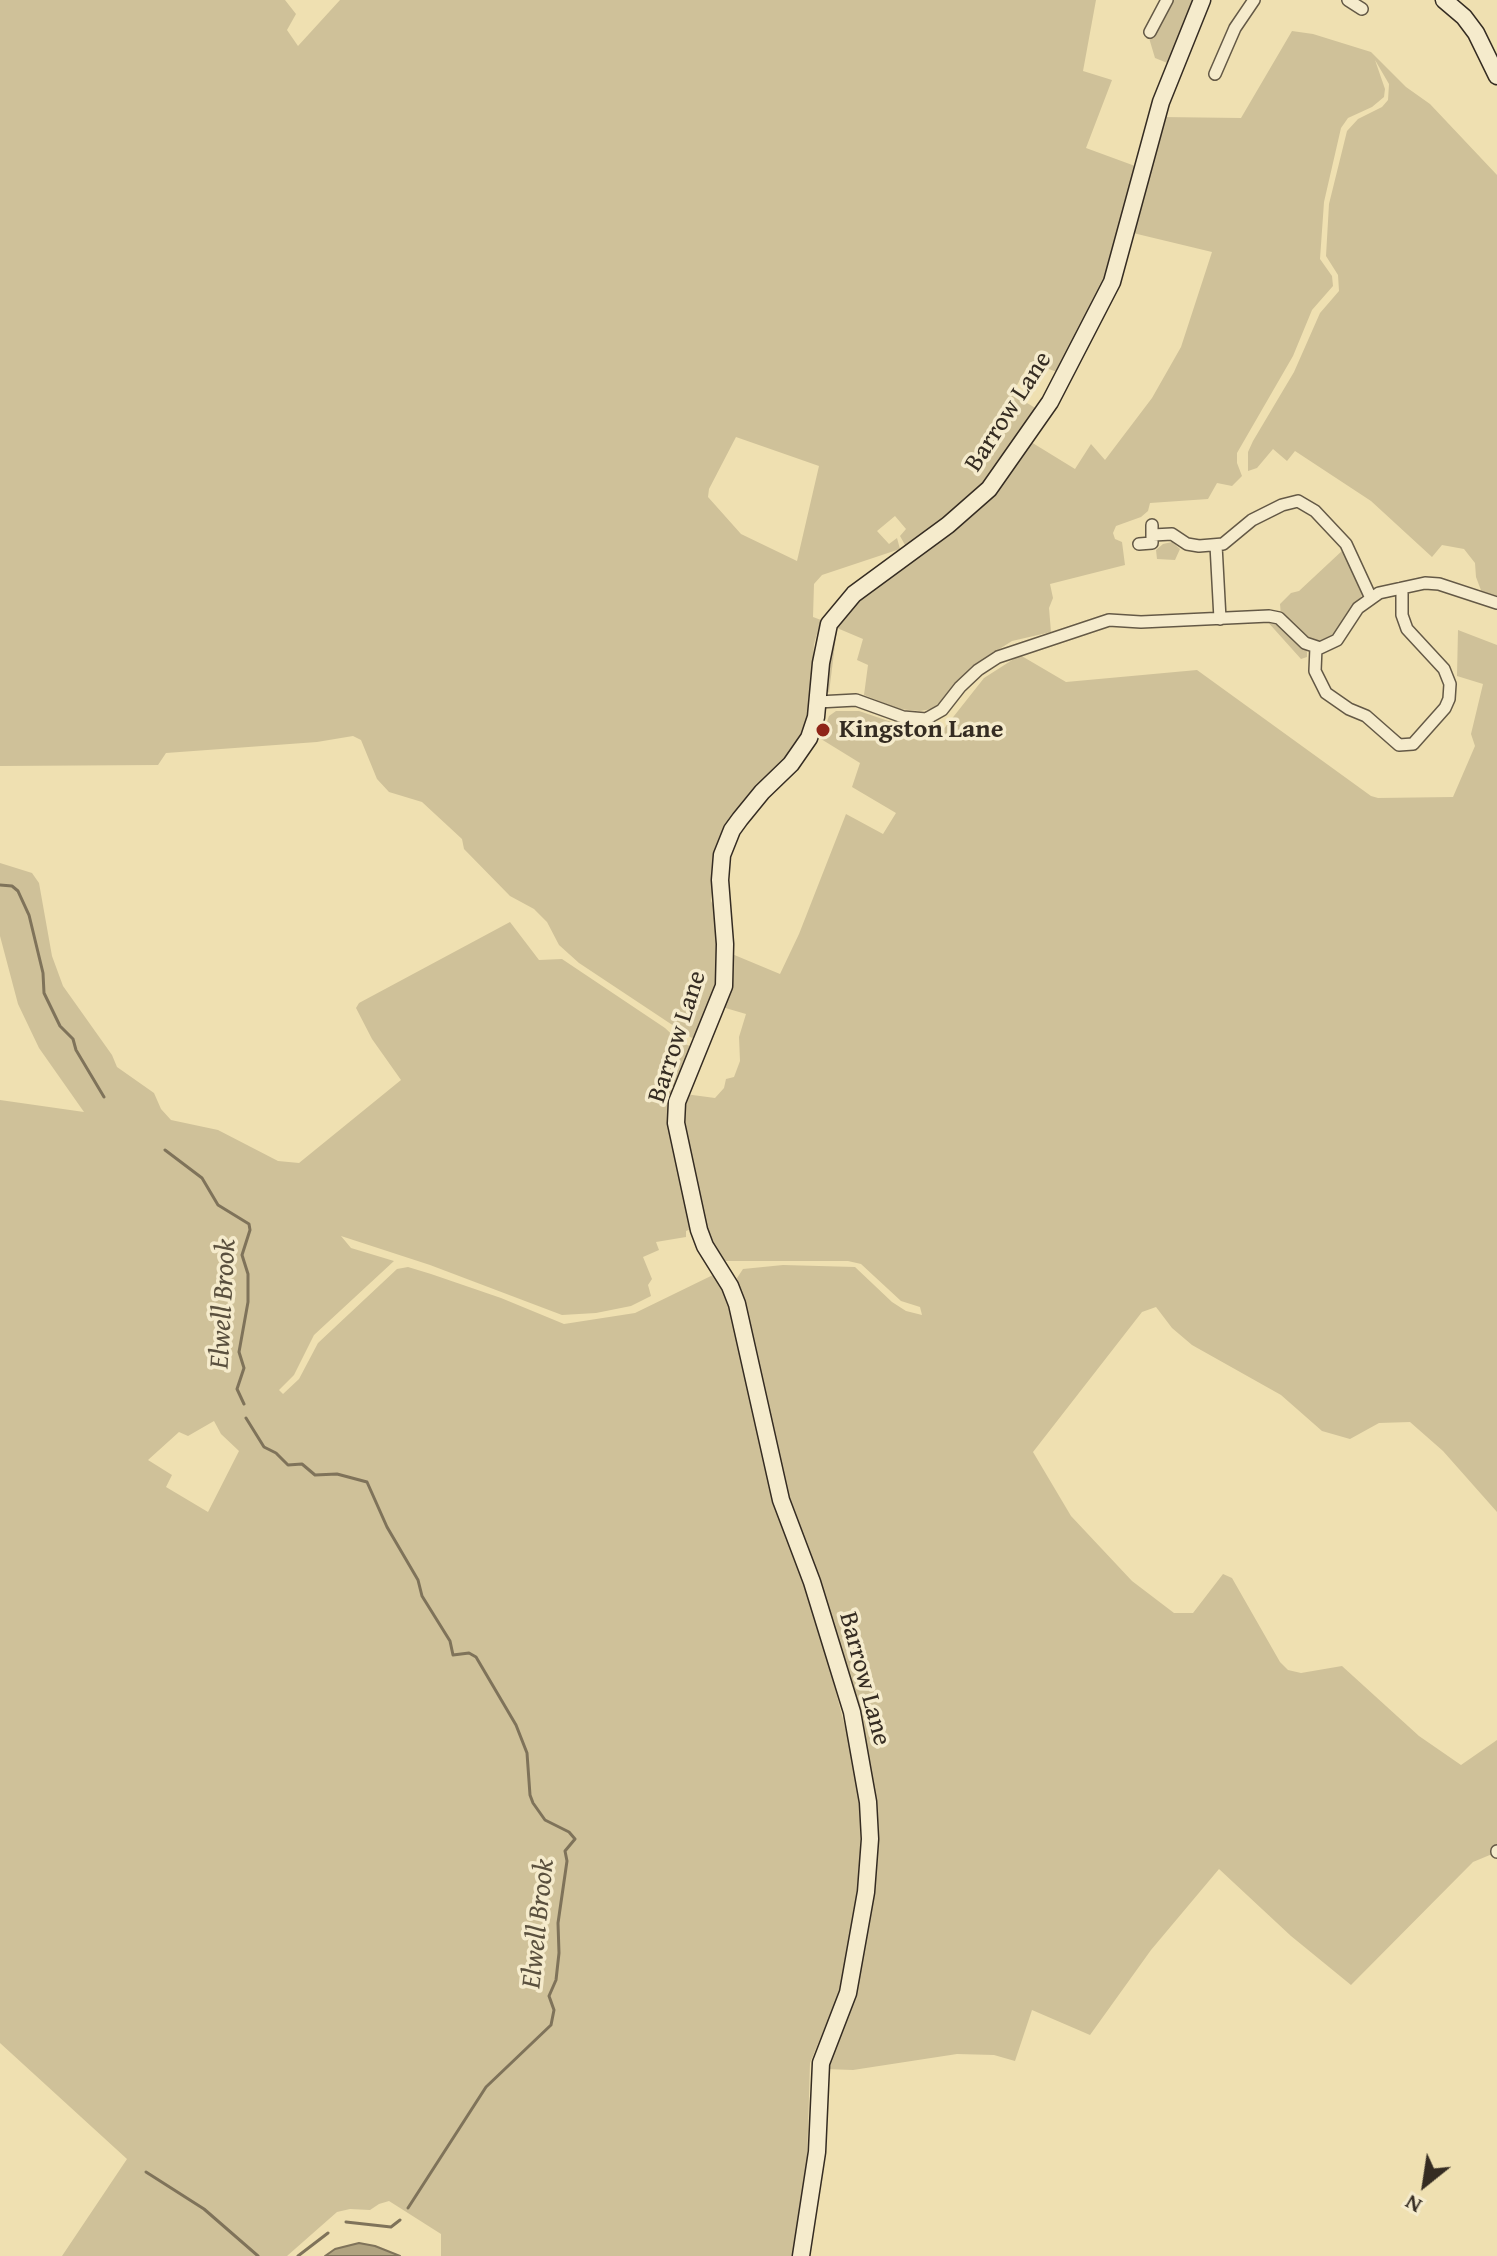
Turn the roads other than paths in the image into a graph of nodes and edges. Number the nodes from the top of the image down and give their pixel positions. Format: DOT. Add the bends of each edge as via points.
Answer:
graph roads {
  1 [pos="1167,0"];
  2 [pos="1202,0"];
  3 [pos="1254,0"];
  4 [pos="1348,0"];
  5 [pos="1444,0"];
  6 [pos="1362,9"];
  7 [pos="1150,32"];
  8 [pos="1222,68"];
  9 [pos="1497,76"];
  10 [pos="1139,544"];
  11 [pos="1216,545"];
  12 [pos="1402,588"];
  13 [pos="1370,596"];
  14 [pos="1497,603"];
  15 [pos="1220,619"];
  16 [pos="1316,647"];
  17 [pos="818,702"];
  18 [pos="801,2256"];
  1 -- 7 [label="street"];
  2 -- 17 [label="main road, Barrow Lane" via="1161,102 1112,282 1050,402 977,501 854,594 834,616 823,645"];
  3 -- 8 [label="street" via="1235,28"];
  4 -- 6 [label="street"];
  5 -- 9 [label="main road" via="1476,33"];
  10 -- 11 [label="street" via="1152,543 1153,530 1176,530 1187,544"];
  11 -- 13 [label="street" via="1272,509 1298,501 1346,544"];
  11 -- 15 [label="street"];
  12 -- 13 [label="street"];
  12 -- 14 [label="street" via="1439,584"];
  12 -- 16 [label="street" via="1407,629 1444,669 1450,684 1445,708 1413,744 1399,745 1366,716 1326,693 1315,671"];
  13 -- 16 [label="street" via="1337,640"];
  15 -- 16 [label="street" via="1279,618"];
  15 -- 17 [label="street" via="1109,620 1015,650 978,670 942,710 926,719 903,717 856,700"];
  17 -- 18 [label="main road, Barrow Lane" via="801,752 752,804 727,843 720,871 724,986 675,1111 699,1230 737,1304 781,1500 852,1712 868,1802 866,1892 848,1993 821,2063 817,2152"];
}
